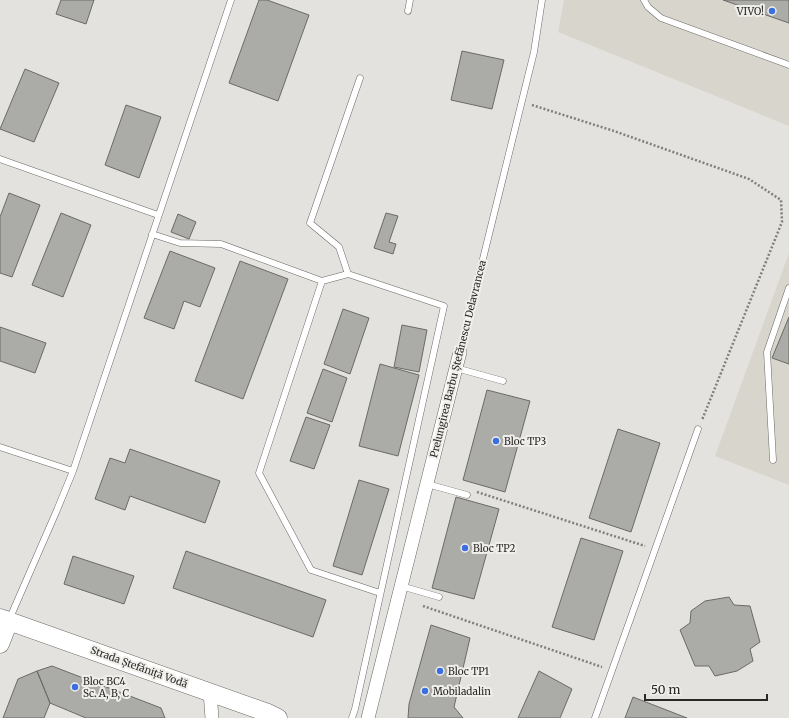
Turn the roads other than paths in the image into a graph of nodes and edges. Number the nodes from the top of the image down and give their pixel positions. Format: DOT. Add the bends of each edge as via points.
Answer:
graph roads {
  1 [pos="231,0"];
  2 [pos="410,0"];
  3 [pos="542,0"];
  4 [pos="644,0"];
  5 [pos="408,11"];
  6 [pos="789,65"];
  7 [pos="360,78"];
  8 [pos="0,159"];
  9 [pos="158,215"];
  10 [pos="152,234"];
  11 [pos="348,274"];
  12 [pos="322,280"];
  13 [pos="789,288"];
  14 [pos="460,352"];
  15 [pos="456,368"];
  16 [pos="503,381"];
  17 [pos="698,430"];
  18 [pos="0,448"];
  19 [pos="773,460"];
  20 [pos="73,471"];
  21 [pos="427,484"];
  22 [pos="467,495"];
  23 [pos="400,592"];
  24 [pos="380,593"];
  25 [pos="439,597"];
  26 [pos="4,619"];
  27 [pos="0,644"];
  28 [pos="210,692"];
  29 [pos="212,718"];
  30 [pos="278,718"];
  31 [pos="352,718"];
  32 [pos="368,718"];
  33 [pos="595,718"];
  1 -- 9 [label="lane"];
  2 -- 5 [label="lane"];
  3 -- 14 [label="lane, Prelungirea Barbu Ștefănescu Delavrancea" via="534,52"];
  4 -- 6 [label="lane" via="660,18"];
  7 -- 11 [label="lane" via="310,223 339,247"];
  8 -- 9 [label="lane"];
  9 -- 10 [label="lane"];
  10 -- 12 [label="lane" via="180,243 221,244"];
  10 -- 20 [label="lane"];
  11 -- 12 [label="lane"];
  11 -- 24 [label="lane" via="444,306"];
  12 -- 24 [label="lane" via="259,473 311,570"];
  13 -- 19 [label="lane" via="767,352"];
  14 -- 15 [label="street, Prelungirea Barbu Ștefănescu Delavrancea"];
  15 -- 16 [label="lane"];
  15 -- 21 [label="street, Prelungirea Barbu Ștefănescu Delavrancea"];
  17 -- 33 [label="lane"];
  18 -- 20 [label="lane"];
  20 -- 26 [label="lane"];
  21 -- 22 [label="lane"];
  21 -- 23 [label="street, Prelungirea Barbu Ștefănescu Delavrancea"];
  23 -- 25 [label="lane"];
  23 -- 32 [label="street, Prelungirea Barbu Ștefănescu Delavrancea"];
  24 -- 31 [label="lane"];
  26 -- 27 [label="street"];
  26 -- 28 [label="street, Strada Ștefăniță Vodă"];
  28 -- 29 [label="street"];
  28 -- 30 [label="street, Strada Ștefăniță Vodă"];
}
